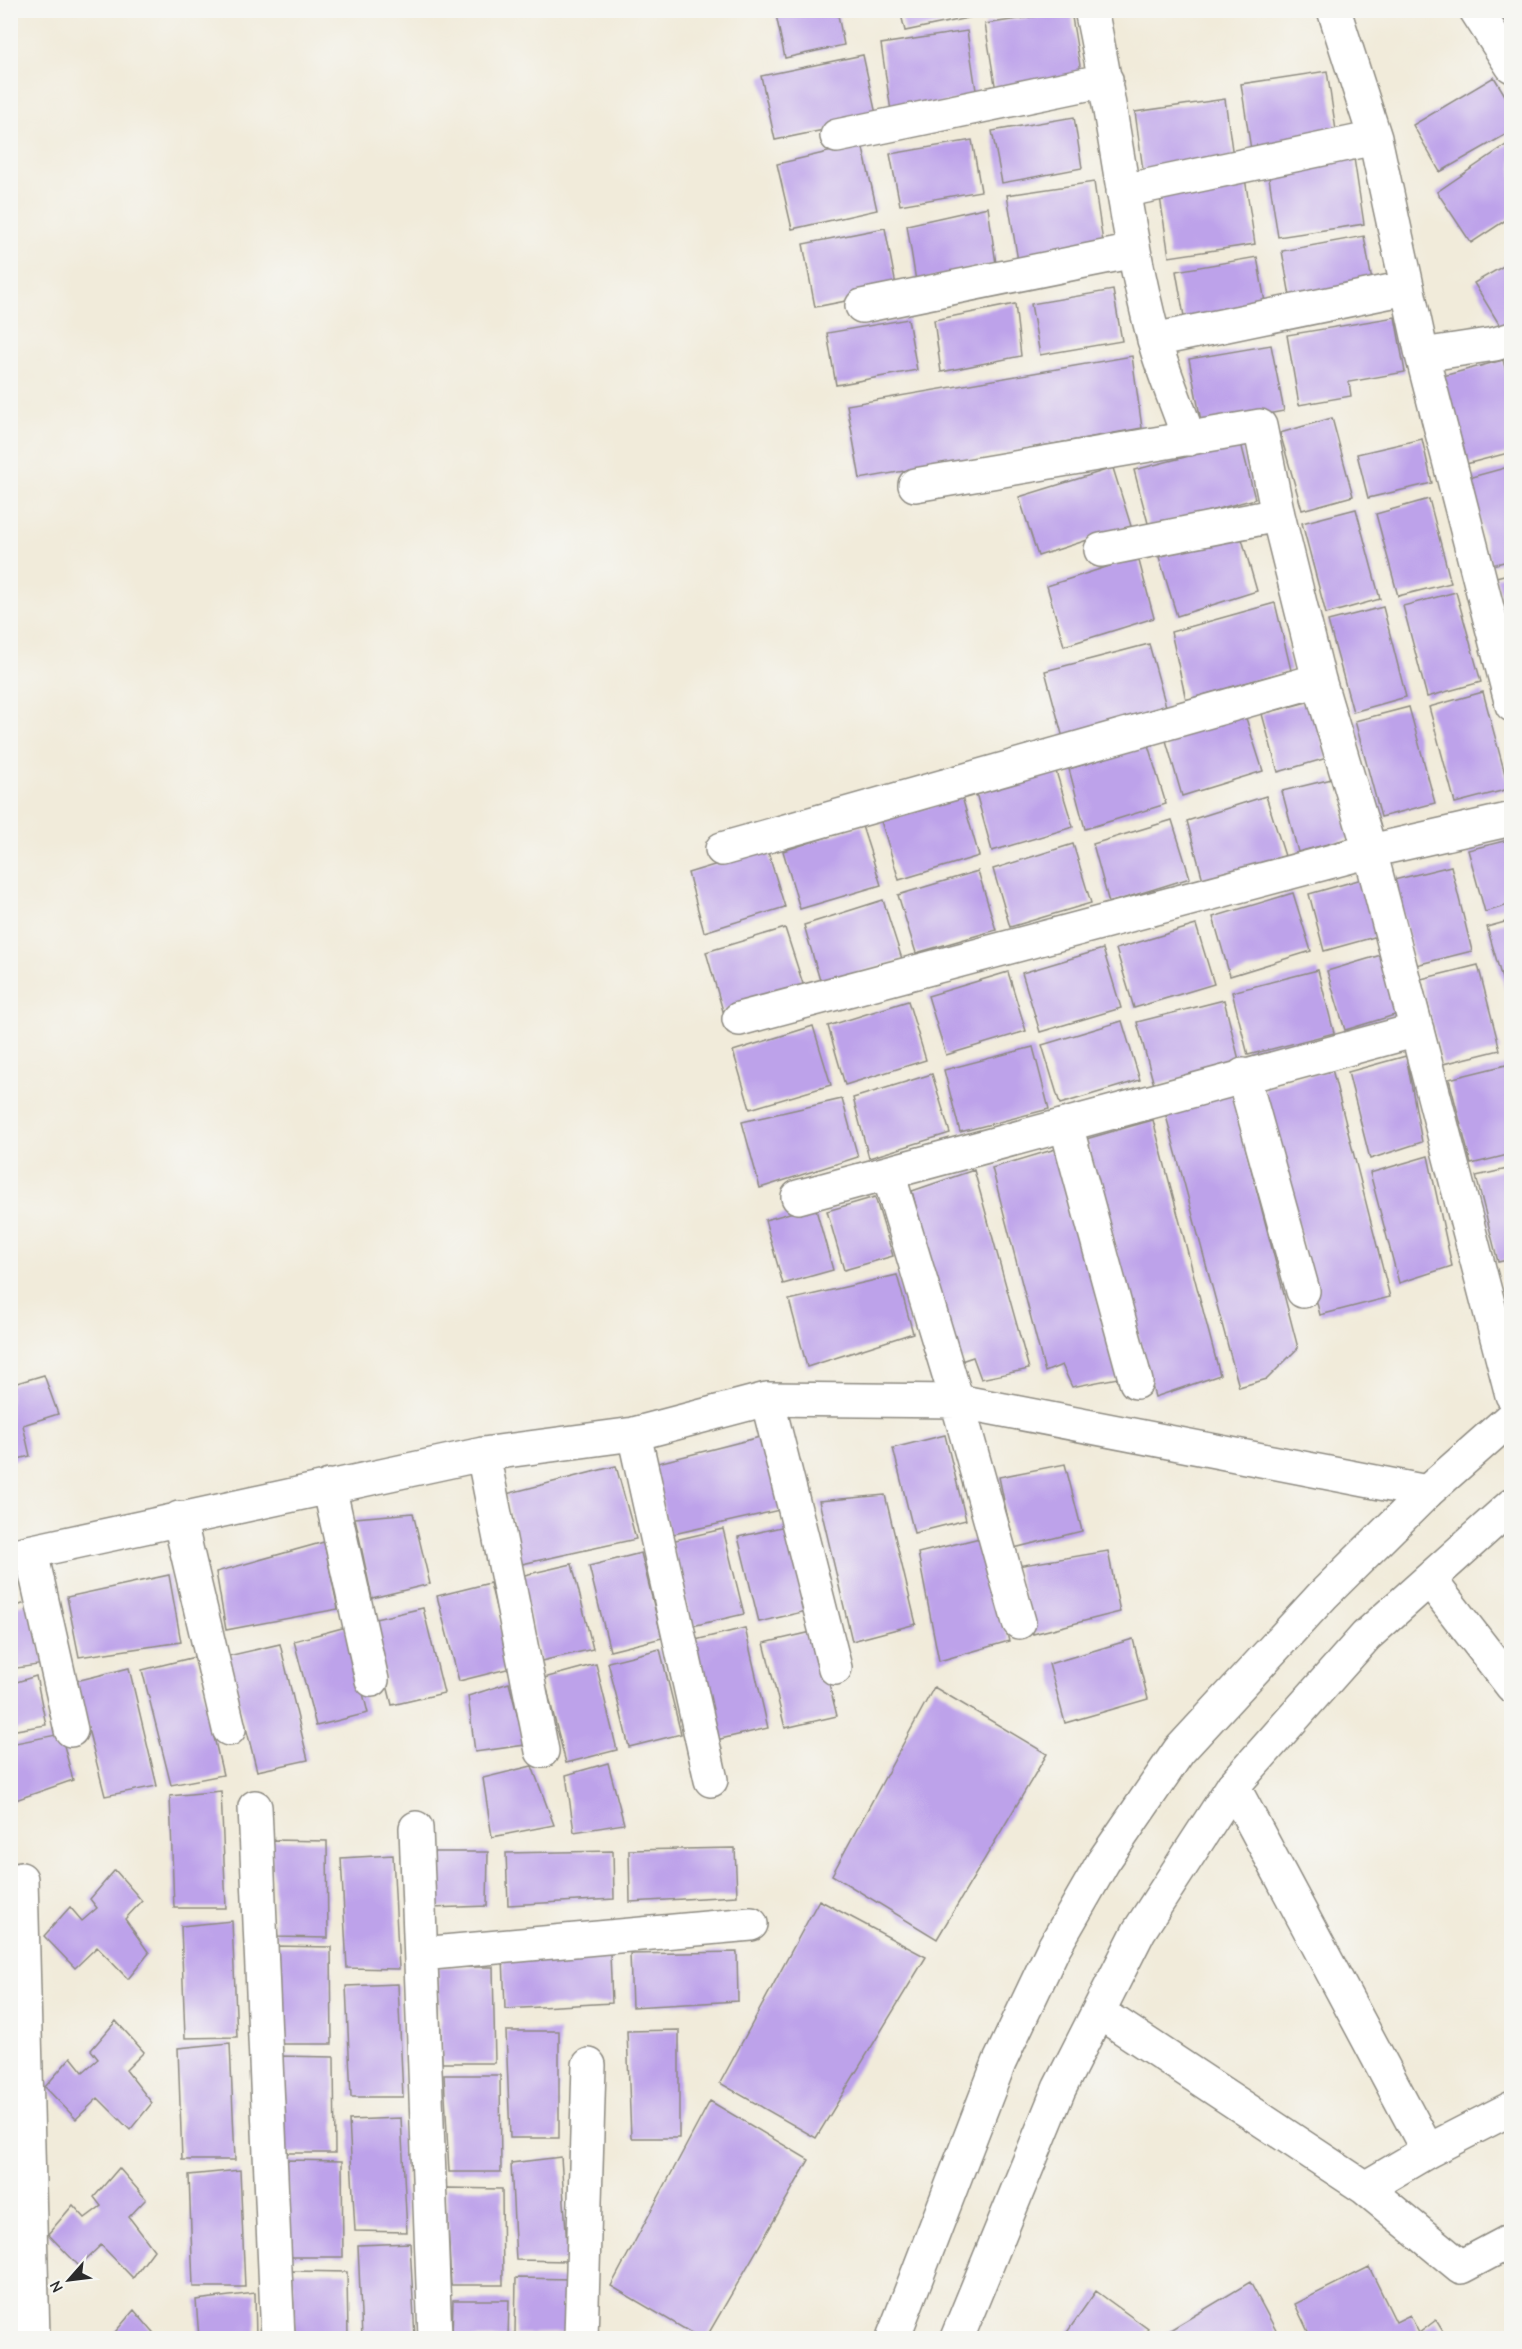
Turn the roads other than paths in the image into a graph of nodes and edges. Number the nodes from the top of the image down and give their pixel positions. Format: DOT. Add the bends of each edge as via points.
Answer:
graph roads {
  1 [pos="1090,10"];
  2 [pos="1334,10"];
  3 [pos="1476,10"];
  4 [pos="1512,66"];
  5 [pos="1106,80"];
  6 [pos="837,136"];
  7 [pos="1375,138"];
  8 [pos="1123,191"];
  9 [pos="1134,251"];
  10 [pos="1406,288"];
  11 [pos="862,306"];
  12 [pos="1512,339"];
  13 [pos="1154,340"];
  14 [pos="1422,354"];
  15 [pos="1189,439"];
  16 [pos="915,485"];
  17 [pos="1278,515"];
  18 [pos="1101,550"];
  19 [pos="1319,680"];
  20 [pos="1512,705"];
  21 [pos="1512,819"];
  22 [pos="722,849"];
  23 [pos="1370,851"];
  24 [pos="739,1019"];
  25 [pos="1417,1030"];
  26 [pos="1243,1075"];
  27 [pos="1066,1125"];
  28 [pos="888,1173"];
  29 [pos="798,1197"];
  30 [pos="1303,1291"];
  31 [pos="1136,1382"];
  32 [pos="1512,1395"];
  33 [pos="766,1399"];
  34 [pos="957,1401"];
  35 [pos="1512,1417"];
  36 [pos="634,1434"];
  37 [pos="483,1454"];
  38 [pos="329,1486"];
  39 [pos="1427,1492"];
  40 [pos="1512,1505"];
  41 [pos="179,1518"];
  42 [pos="21,1554"];
  43 [pos="1430,1580"];
  44 [pos="1019,1622"];
  45 [pos="835,1668"];
  46 [pos="372,1680"];
  47 [pos="1512,1686"];
  48 [pos="229,1729"];
  49 [pos="71,1730"];
  50 [pos="542,1751"];
  51 [pos="711,1780"];
  52 [pos="1233,1786"];
  53 [pos="255,1807"];
  54 [pos="416,1828"];
  55 [pos="21,1879"];
  56 [pos="751,1924"];
  57 [pos="421,1954"];
  58 [pos="1099,2012"];
  59 [pos="589,2065"];
  60 [pos="1512,2108"];
  61 [pos="19,2128"];
  62 [pos="1428,2151"];
  63 [pos="1365,2188"];
  64 [pos="1512,2240"];
  65 [pos="33,2338"];
  66 [pos="278,2338"];
  67 [pos="435,2338"];
  68 [pos="581,2338"];
  69 [pos="893,2338"];
  70 [pos="957,2338"];
  1 -- 5 [label="street"];
  2 -- 7 [label="street"];
  3 -- 4 [label="street"];
  5 -- 6 [label="street"];
  5 -- 8 [label="street"];
  7 -- 8 [label="street"];
  7 -- 10 [label="street"];
  8 -- 9 [label="street"];
  9 -- 11 [label="street"];
  9 -- 13 [label="street"];
  10 -- 13 [label="street"];
  10 -- 14 [label="street"];
  12 -- 14 [label="street"];
  13 -- 15 [label="street"];
  14 -- 20 [label="street"];
  15 -- 16 [label="street"];
  15 -- 17 [label="street" via="1260,426"];
  17 -- 18 [label="street"];
  17 -- 19 [label="street"];
  19 -- 22 [label="street"];
  19 -- 23 [label="street"];
  21 -- 23 [label="street"];
  23 -- 24 [label="street"];
  23 -- 25 [label="street"];
  25 -- 26 [label="street"];
  25 -- 32 [label="street"];
  26 -- 27 [label="street"];
  26 -- 30 [label="street"];
  27 -- 28 [label="street"];
  27 -- 31 [label="street"];
  28 -- 29 [label="street"];
  28 -- 34 [label="street"];
  33 -- 34 [label="street"];
  33 -- 36 [label="street"];
  33 -- 45 [label="street"];
  34 -- 39 [label="street"];
  34 -- 44 [label="street"];
  35 -- 39 [label="street"];
  36 -- 37 [label="street"];
  36 -- 51 [label="street"];
  37 -- 38 [label="street"];
  37 -- 50 [label="street"];
  38 -- 41 [label="street"];
  38 -- 46 [label="street"];
  39 -- 69 [label="street" via="1323,1595 1179,1751 1103,1862 1053,1949 999,2063"];
  40 -- 43 [label="street"];
  41 -- 42 [label="street"];
  41 -- 48 [label="street"];
  42 -- 49 [label="street"];
  43 -- 47 [label="street"];
  43 -- 52 [label="street" via="1366,1636"];
  52 -- 58 [label="street" via="1139,1931"];
  52 -- 62 [label="street"];
  53 -- 66 [label="street"];
  54 -- 57 [label="street"];
  55 -- 61 [label="street"];
  56 -- 57 [label="street"];
  57 -- 67 [label="street"];
  58 -- 63 [label="street"];
  58 -- 70 [label="street" via="1059,2089"];
  59 -- 68 [label="street"];
  60 -- 62 [label="street"];
  61 -- 65 [label="street"];
  62 -- 63 [label="street"];
  63 -- 64 [label="street" via="1461,2267"];
}
